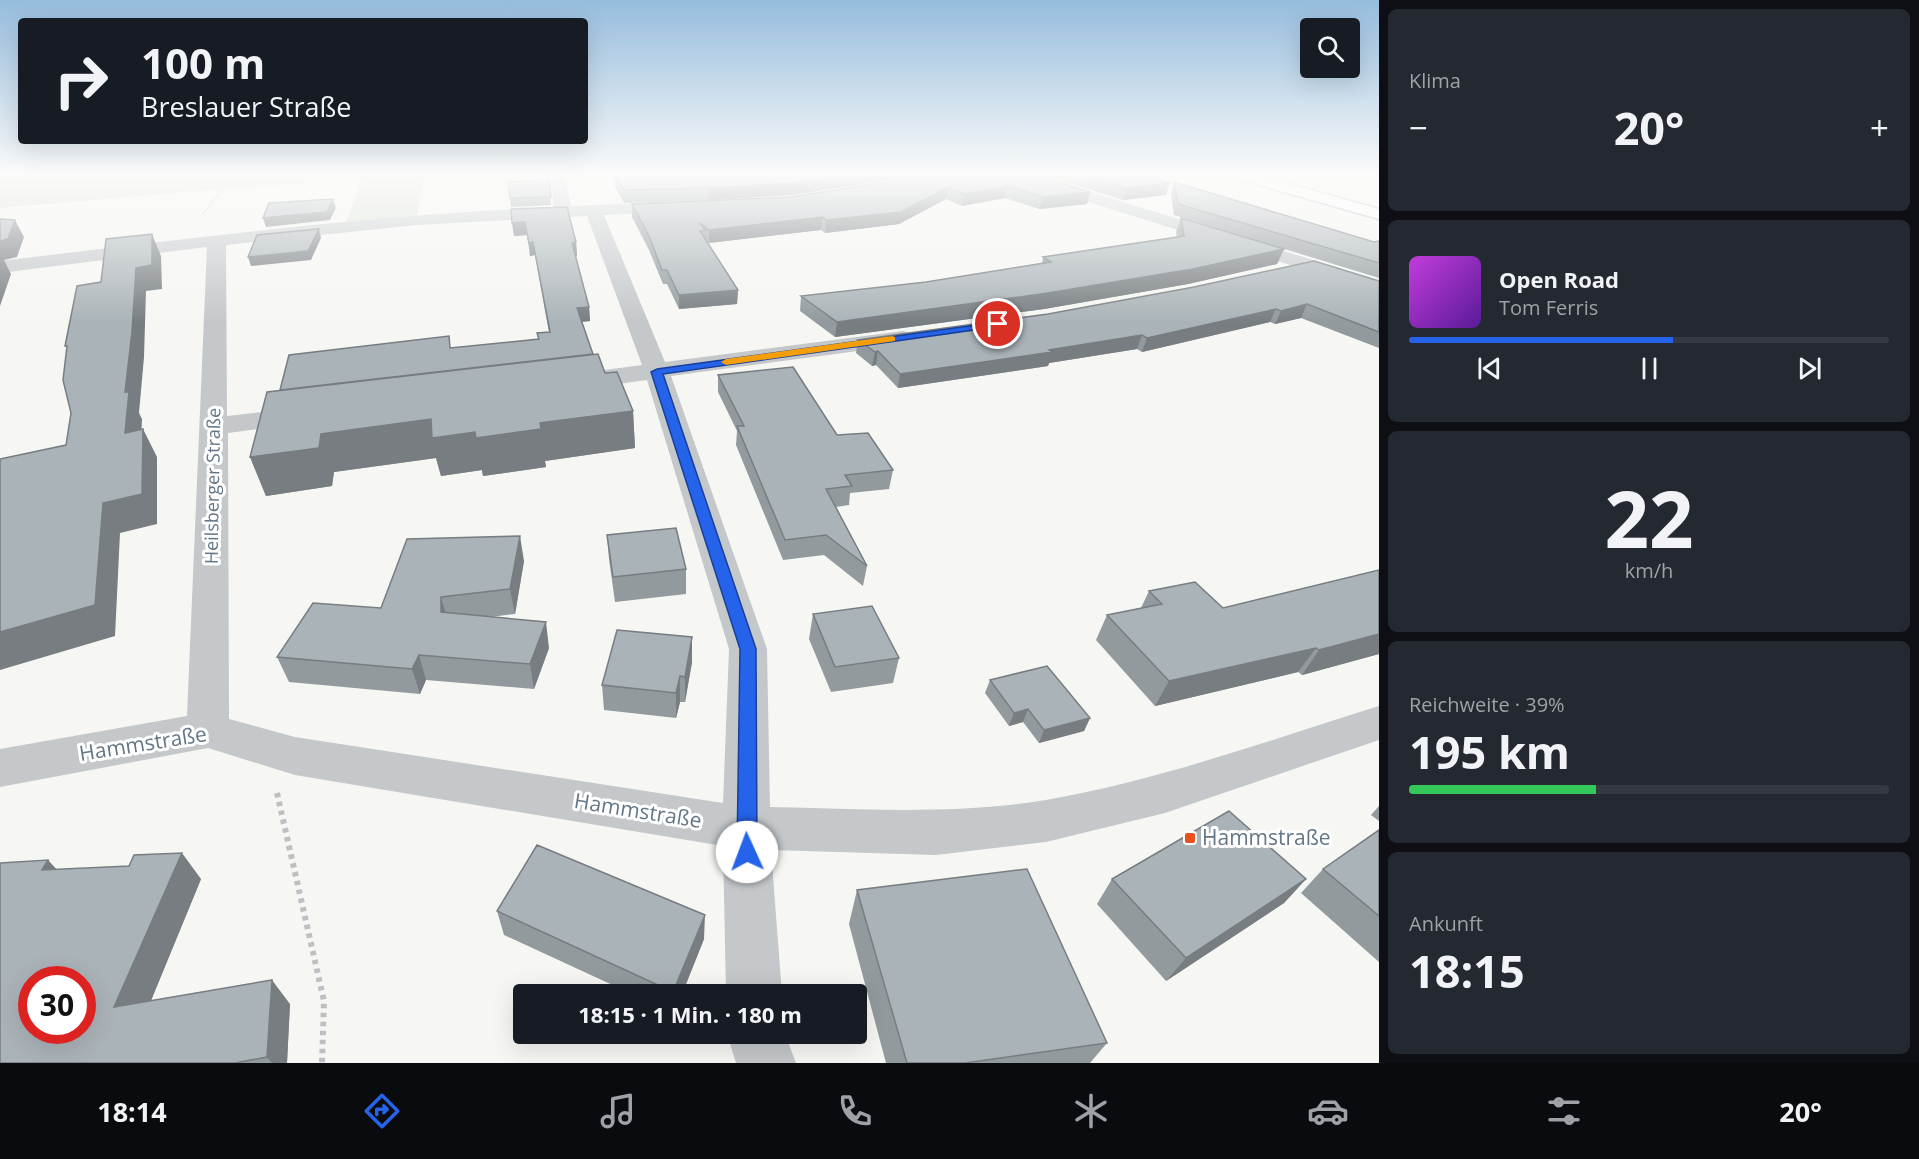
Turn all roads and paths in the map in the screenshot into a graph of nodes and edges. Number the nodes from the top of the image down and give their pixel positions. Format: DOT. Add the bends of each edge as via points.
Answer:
graph roads {
  1 [pos="380,224"];
  2 [pos="585,224"];
  3 [pos="1177,224"];
  4 [pos="217,241"];
  5 [pos="1310,264"];
  6 [pos="0,267"];
  7 [pos="1266,274"];
  8 [pos="1379,287"];
  9 [pos="927,334"];
  10 [pos="657,372"];
  11 [pos="552,385"];
  12 [pos="331,412"];
  13 [pos="215,426"];
  14 [pos="1379,723"];
  15 [pos="208,730"];
  16 [pos="295,756"];
  17 [pos="0,768"];
  18 [pos="746,828"];
  19 [pos="754,984"];
  20 [pos="759,1044"];
  21 [pos="322,1063"];
  22 [pos="766,1063"];
  1 -- 4 [label="street"];
  2 -- 10 [label="street"];
  3 -- 5 [label="street"];
  4 -- 6 [label="street"];
  4 -- 13 [label="street, Heilsberger Straße"];
  5 -- 7 [label="street"];
  5 -- 8 [label="street"];
  9 -- 10 [label="street"];
  10 -- 11 [label="street"];
  10 -- 18 [label="street" via="748,649"];
  12 -- 13 [label="street"];
  13 -- 15 [label="street, Heilsberger Straße"];
  14 -- 18 [label="street, Hammstraße" via="1165,793 1046,821 936,833"];
  15 -- 16 [label="street, Hammstraße"];
  15 -- 17 [label="street, Hammstraße"];
  16 -- 18 [label="street, Hammstraße"];
  16 -- 21 [label="path" via="276,789 324,1001"];
  18 -- 19 [label="street"];
  20 -- 22 [label="street"];
}
